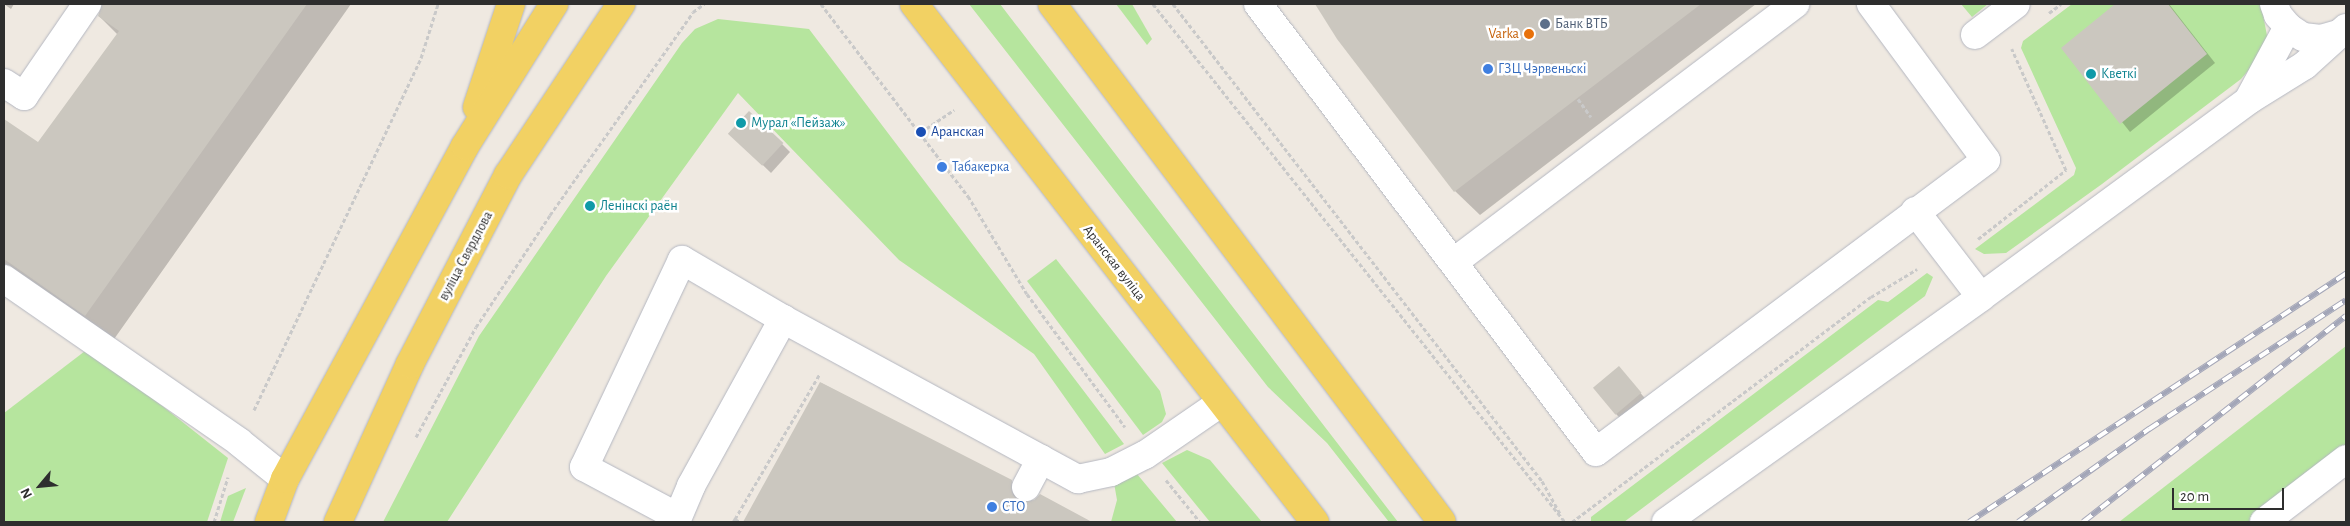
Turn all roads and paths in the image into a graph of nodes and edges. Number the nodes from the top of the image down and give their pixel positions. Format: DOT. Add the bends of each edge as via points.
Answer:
graph roads {
  1 [pos="86,4"];
  2 [pos="438,4"];
  3 [pos="511,4"];
  4 [pos="554,4"];
  5 [pos="704,4"];
  6 [pos="820,4"];
  7 [pos="914,4"];
  8 [pos="1052,4"];
  9 [pos="1153,4"];
  10 [pos="1173,4"];
  11 [pos="1258,4"];
  12 [pos="1795,4"];
  13 [pos="1871,4"];
  14 [pos="2016,4"];
  15 [pos="2060,4"];
  16 [pos="2274,4"];
  17 [pos="622,6"];
  18 [pos="2046,15"];
  19 [pos="2288,27"];
  20 [pos="2342,31"];
  21 [pos="1975,35"];
  22 [pos="2010,43"];
  23 [pos="4,83"];
  24 [pos="980,93"];
  25 [pos="2249,100"];
  26 [pos="921,132"];
  27 [pos="465,146"];
  28 [pos="1915,211"];
  29 [pos="1975,241"];
  30 [pos="1454,262"];
  31 [pos="1922,266"];
  32 [pos="4,280"];
  33 [pos="1981,297"];
  34 [pos="783,319"];
  35 [pos="834,347"];
  36 [pos="1222,402"];
  37 [pos="1129,432"];
  38 [pos="239,442"];
  39 [pos="412,445"];
  40 [pos="1041,459"];
  41 [pos="2346,459"];
  42 [pos="1161,474"];
  43 [pos="285,479"];
  44 [pos="1026,487"];
  45 [pos="734,521"];
  46 [pos="214,522"];
  47 [pos="269,522"];
  48 [pos="338,522"];
  49 [pos="740,522"];
  50 [pos="1200,522"];
  51 [pos="1315,522"];
  52 [pos="1442,522"];
  53 [pos="1565,522"];
  54 [pos="1572,522"];
  55 [pos="1666,522"];
  56 [pos="2264,522"];
  1 -- 23 [label="lane" via="24,96"];
  2 -- 38 [label="path" via="420,58"];
  3 -- 27 [label="main road"];
  4 -- 27 [label="main road"];
  5 -- 39 [label="path" via="693,12 550,215 476,327"];
  6 -- 26 [label="path"];
  7 -- 24 [label="main road, Аранская вуліца"];
  8 -- 52 [label="main road"];
  9 -- 53 [label="path"];
  10 -- 53 [label="path" via="1542,481"];
  11 -- 30 [label="lane"];
  12 -- 30 [label="lane"];
  13 -- 28 [label="lane" via="1986,160"];
  14 -- 21 [label="lane"];
  15 -- 18 [label="path"];
  16 -- 19 [label="lane"];
  17 -- 48 [label="main road, вуліца Свярдлова" via="508,175 410,364"];
  19 -- 20 [label="lane" via="2303,37 2321,39"];
  19 -- 25 [label="lane"];
  20 -- 25 [label="lane" via="2305,65"];
  22 -- 29 [label="path" via="2066,170"];
  24 -- 26 [label="path"];
  24 -- 36 [label="main road, Аранская вуліца"];
  25 -- 33 [label="lane"];
  26 -- 37 [label="path" via="968,196 1027,294"];
  27 -- 43 [label="main road"];
  28 -- 30 [label="lane" via="1596,452"];
  28 -- 33 [label="lane"];
  31 -- 54 [label="path" via="1871,297"];
  32 -- 38 [label="lane"];
  33 -- 55 [label="lane"];
  34 -- 34 [label="lane" via="682,260 584,467 678,517 691,486"];
  34 -- 35 [label="lane"];
  35 -- 40 [label="lane"];
  35 -- 45 [label="path"];
  36 -- 40 [label="lane" via="1146,455 1097,477 1078,479"];
  36 -- 51 [label="main road, Аранская вуліца"];
  38 -- 43 [label="lane"];
  38 -- 46 [label="path"];
  40 -- 44 [label="lane"];
  41 -- 56 [label="lane"];
  42 -- 50 [label="path"];
  43 -- 47 [label="main road"];
  45 -- 49 [label="path"];
}
